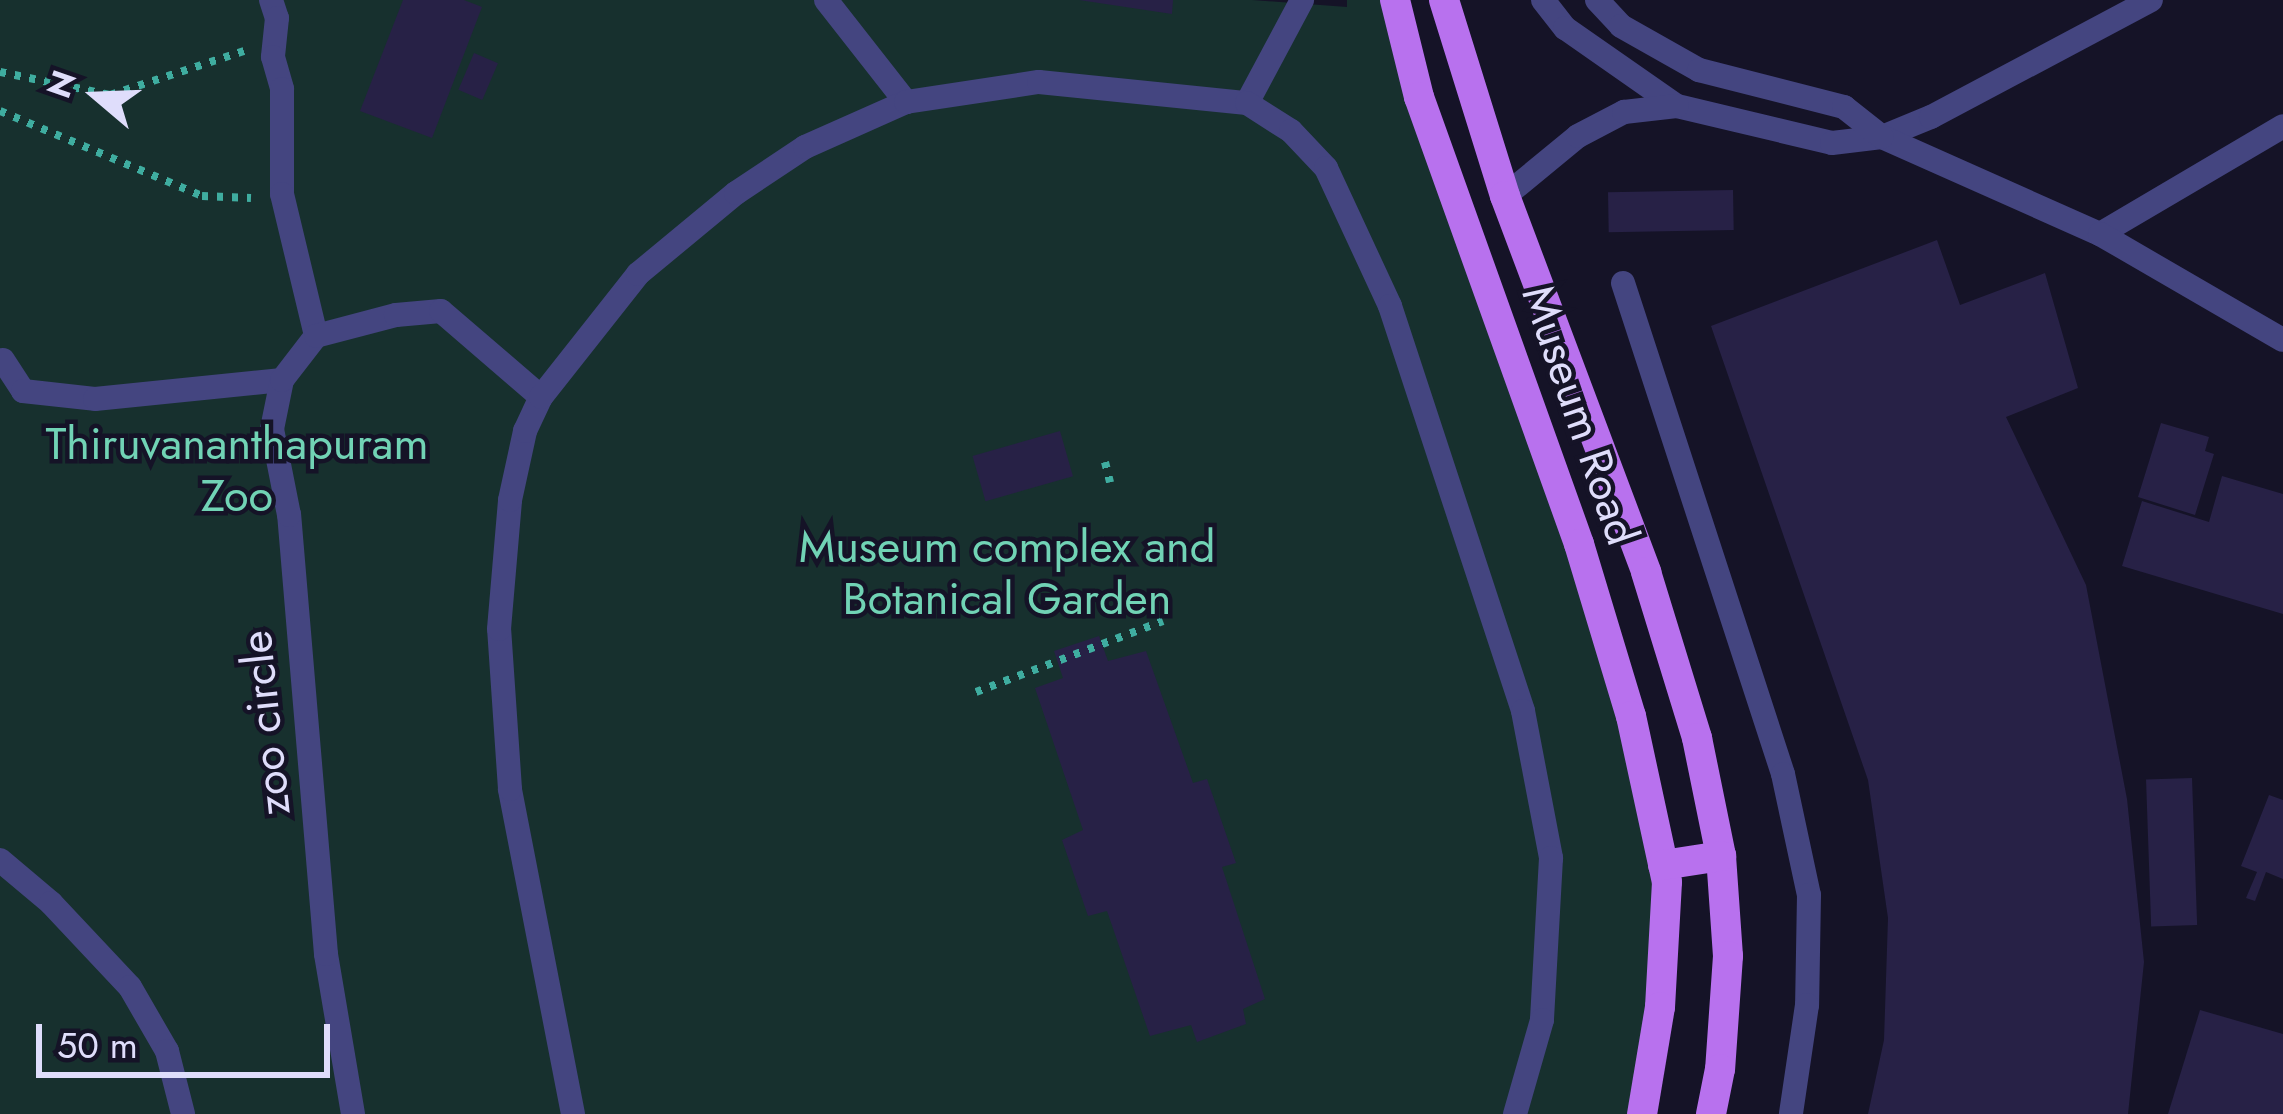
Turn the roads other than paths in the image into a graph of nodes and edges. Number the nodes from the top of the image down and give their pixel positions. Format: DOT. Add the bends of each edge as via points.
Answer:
graph roads {
  1 [pos="272,0"];
  2 [pos="826,0"];
  3 [pos="1302,0"];
  4 [pos="1395,0"];
  5 [pos="1444,0"];
  6 [pos="1543,0"];
  7 [pos="1598,0"];
  8 [pos="2151,0"];
  9 [pos="906,102"];
  10 [pos="1247,103"];
  11 [pos="1677,106"];
  12 [pos="2283,126"];
  13 [pos="1882,137"];
  14 [pos="1504,196"];
  15 [pos="2100,234"];
  16 [pos="1623,283"];
  17 [pos="316,336"];
  18 [pos="2283,340"];
  19 [pos="3,360"];
  20 [pos="282,380"];
  21 [pos="542,397"];
  22 [pos="1721,856"];
  23 [pos="0,860"];
  24 [pos="1663,865"];
  25 [pos="183,1114"];
  26 [pos="353,1114"];
  27 [pos="573,1114"];
  28 [pos="1515,1114"];
  29 [pos="1642,1114"];
  30 [pos="1711,1114"];
  31 [pos="1792,1114"];
  1 -- 17 [label="street" via="283,199"];
  2 -- 9 [label="street"];
  3 -- 10 [label="street"];
  4 -- 24 [label="main road, Museum Road" via="1419,97 1579,544 1631,716"];
  5 -- 14 [label="main road, Museum Road"];
  6 -- 11 [label="street" via="1565,28"];
  7 -- 13 [label="street" via="1621,26 1700,70 1844,107"];
  8 -- 13 [label="street"];
  9 -- 10 [label="street" via="1039,82"];
  9 -- 21 [label="street" via="805,147 736,193 638,274"];
  10 -- 28 [label="street" via="1291,131 1326,168 1390,306 1523,711 1551,858 1542,1020"];
  11 -- 13 [label="street" via="1832,143"];
  11 -- 14 [label="street" via="1624,112 1593,128"];
  12 -- 15 [label="street"];
  13 -- 15 [label="street"];
  14 -- 22 [label="main road, Museum Road" via="1646,572 1697,738"];
  15 -- 18 [label="street"];
  16 -- 31 [label="street" via="1783,774 1809,895 1807,1005"];
  17 -- 20 [label="street, zoo circle"];
  17 -- 21 [label="street" via="441,311"];
  19 -- 20 [label="street" via="22,391 95,399"];
  20 -- 26 [label="street, zoo circle" via="272,429 289,515 326,954"];
  21 -- 27 [label="street" via="525,431 510,500 500,629 510,790"];
  22 -- 24 [label="main road"];
  22 -- 30 [label="main road, Museum Road" via="1728,956"];
  23 -- 25 [label="street" via="130,987 167,1051"];
  24 -- 29 [label="main road, Museum Road" via="1660,1007"];
}
